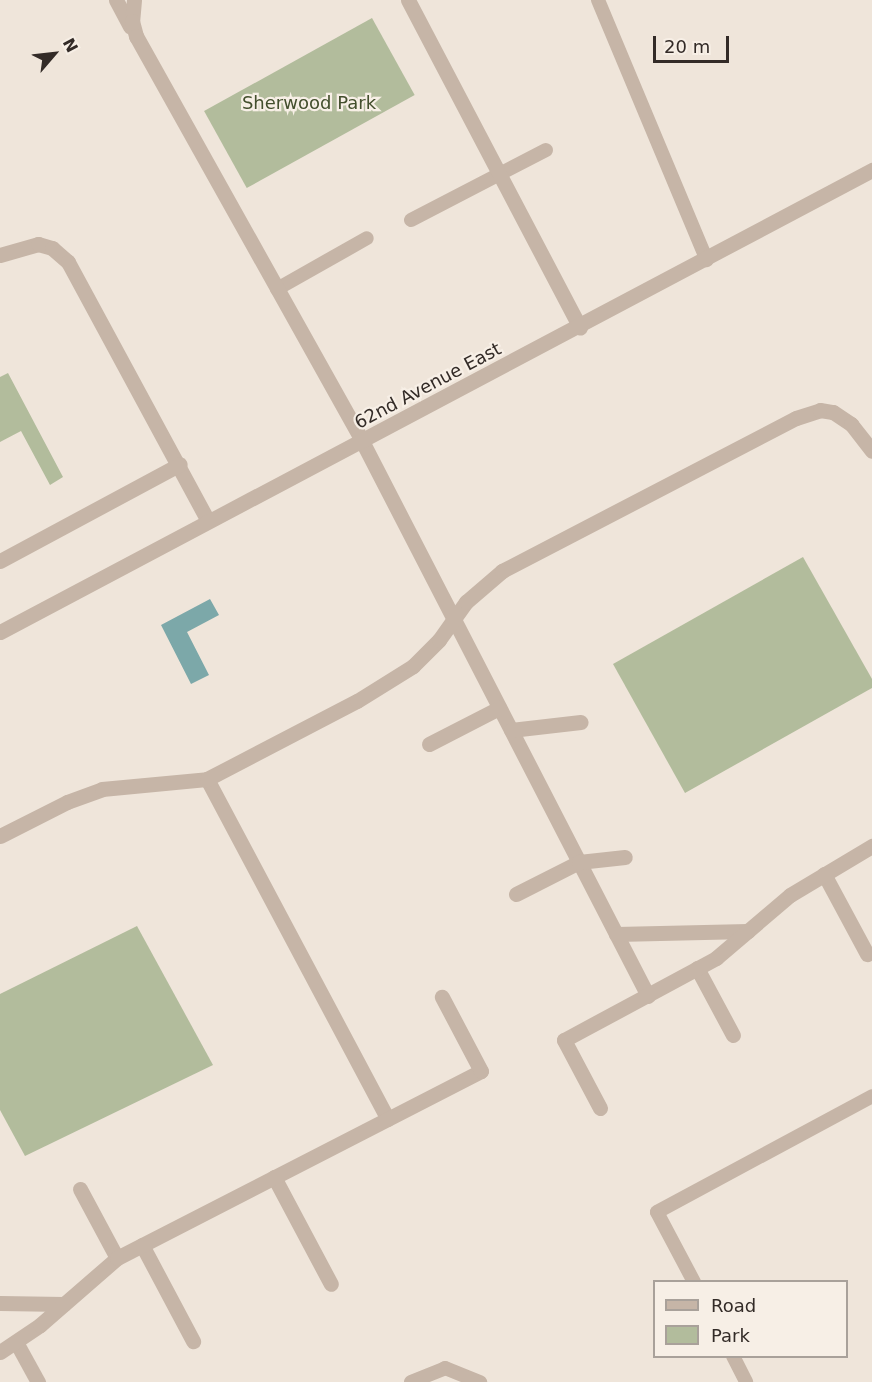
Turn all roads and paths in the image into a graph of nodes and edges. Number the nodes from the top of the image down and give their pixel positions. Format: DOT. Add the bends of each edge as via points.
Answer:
graph roads {
  1 [pos="116,0"];
  2 [pos="134,0"];
  3 [pos="408,0"];
  4 [pos="598,0"];
  5 [pos="136,36"];
  6 [pos="546,150"];
  7 [pos="872,170"];
  8 [pos="499,174"];
  9 [pos="411,220"];
  10 [pos="367,238"];
  11 [pos="0,255"];
  12 [pos="707,260"];
  13 [pos="277,289"];
  14 [pos="580,328"];
  15 [pos="363,443"];
  16 [pos="872,451"];
  17 [pos="180,464"];
  18 [pos="208,521"];
  19 [pos="0,561"];
  20 [pos="453,619"];
  21 [pos="0,632"];
  22 [pos="499,708"];
  23 [pos="581,722"];
  24 [pos="511,730"];
  25 [pos="429,744"];
  26 [pos="207,779"];
  27 [pos="0,836"];
  28 [pos="872,846"];
  29 [pos="625,857"];
  30 [pos="579,861"];
  31 [pos="824,874"];
  32 [pos="516,894"];
  33 [pos="748,931"];
  34 [pos="616,934"];
  35 [pos="867,954"];
  36 [pos="697,968"];
  37 [pos="648,996"];
  38 [pos="442,997"];
  39 [pos="733,1035"];
  40 [pos="872,1096"];
  41 [pos="600,1108"];
  42 [pos="388,1119"];
  43 [pos="274,1177"];
  44 [pos="80,1189"];
  45 [pos="142,1245"];
  46 [pos="117,1258"];
  47 [pos="693,1280"];
  48 [pos="331,1284"];
  49 [pos="0,1303"];
  50 [pos="64,1304"];
  51 [pos="193,1341"];
  52 [pos="16,1342"];
  53 [pos="0,1352"];
  54 [pos="734,1358"];
  55 [pos="38,1382"];
  56 [pos="411,1382"];
  57 [pos="480,1382"];
  58 [pos="746,1382"];
  1 -- 5 [label="street"];
  2 -- 5 [label="street" via="132,21"];
  3 -- 8 [label="street"];
  4 -- 12 [label="lane"];
  5 -- 13 [label="street"];
  6 -- 8 [label="lane"];
  7 -- 12 [label="street, 62nd Avenue East"];
  8 -- 9 [label="lane"];
  8 -- 14 [label="street"];
  10 -- 13 [label="lane"];
  11 -- 17 [label="street" via="38,244 52,248 68,262"];
  12 -- 14 [label="street, 62nd Avenue East"];
  13 -- 15 [label="street"];
  14 -- 15 [label="street, 62nd Avenue East"];
  15 -- 18 [label="street, 62nd Avenue East"];
  15 -- 20 [label="street"];
  16 -- 20 [label="street" via="851,423 833,412 820,410 796,418 531,553 480,588"];
  17 -- 18 [label="street"];
  17 -- 19 [label="street"];
  18 -- 21 [label="street, 62nd Avenue East"];
  20 -- 22 [label="street"];
  20 -- 26 [label="street" via="424,655 396,678"];
  22 -- 24 [label="street"];
  22 -- 25 [label="street"];
  23 -- 24 [label="street"];
  24 -- 30 [label="street"];
  26 -- 27 [label="street" via="102,789"];
  26 -- 42 [label="street"];
  28 -- 31 [label="street"];
  29 -- 30 [label="street"];
  30 -- 32 [label="street"];
  30 -- 34 [label="street"];
  31 -- 33 [label="street" via="790,895"];
  31 -- 35 [label="street"];
  33 -- 34 [label="street"];
  33 -- 36 [label="street"];
  34 -- 37 [label="street"];
  36 -- 37 [label="street"];
  36 -- 39 [label="street"];
  37 -- 41 [label="street" via="564,1040"];
  38 -- 42 [label="street" via="481,1071"];
  40 -- 47 [label="lane" via="657,1212"];
  42 -- 43 [label="street"];
  43 -- 45 [label="street"];
  43 -- 48 [label="street"];
  44 -- 46 [label="street"];
  45 -- 46 [label="street"];
  45 -- 51 [label="street"];
  46 -- 50 [label="street"];
  49 -- 50 [label="street"];
  50 -- 52 [label="street"];
  52 -- 53 [label="street"];
  52 -- 55 [label="street"];
  54 -- 58 [label="lane"];
  56 -- 57 [label="lane" via="445,1368"];
}
